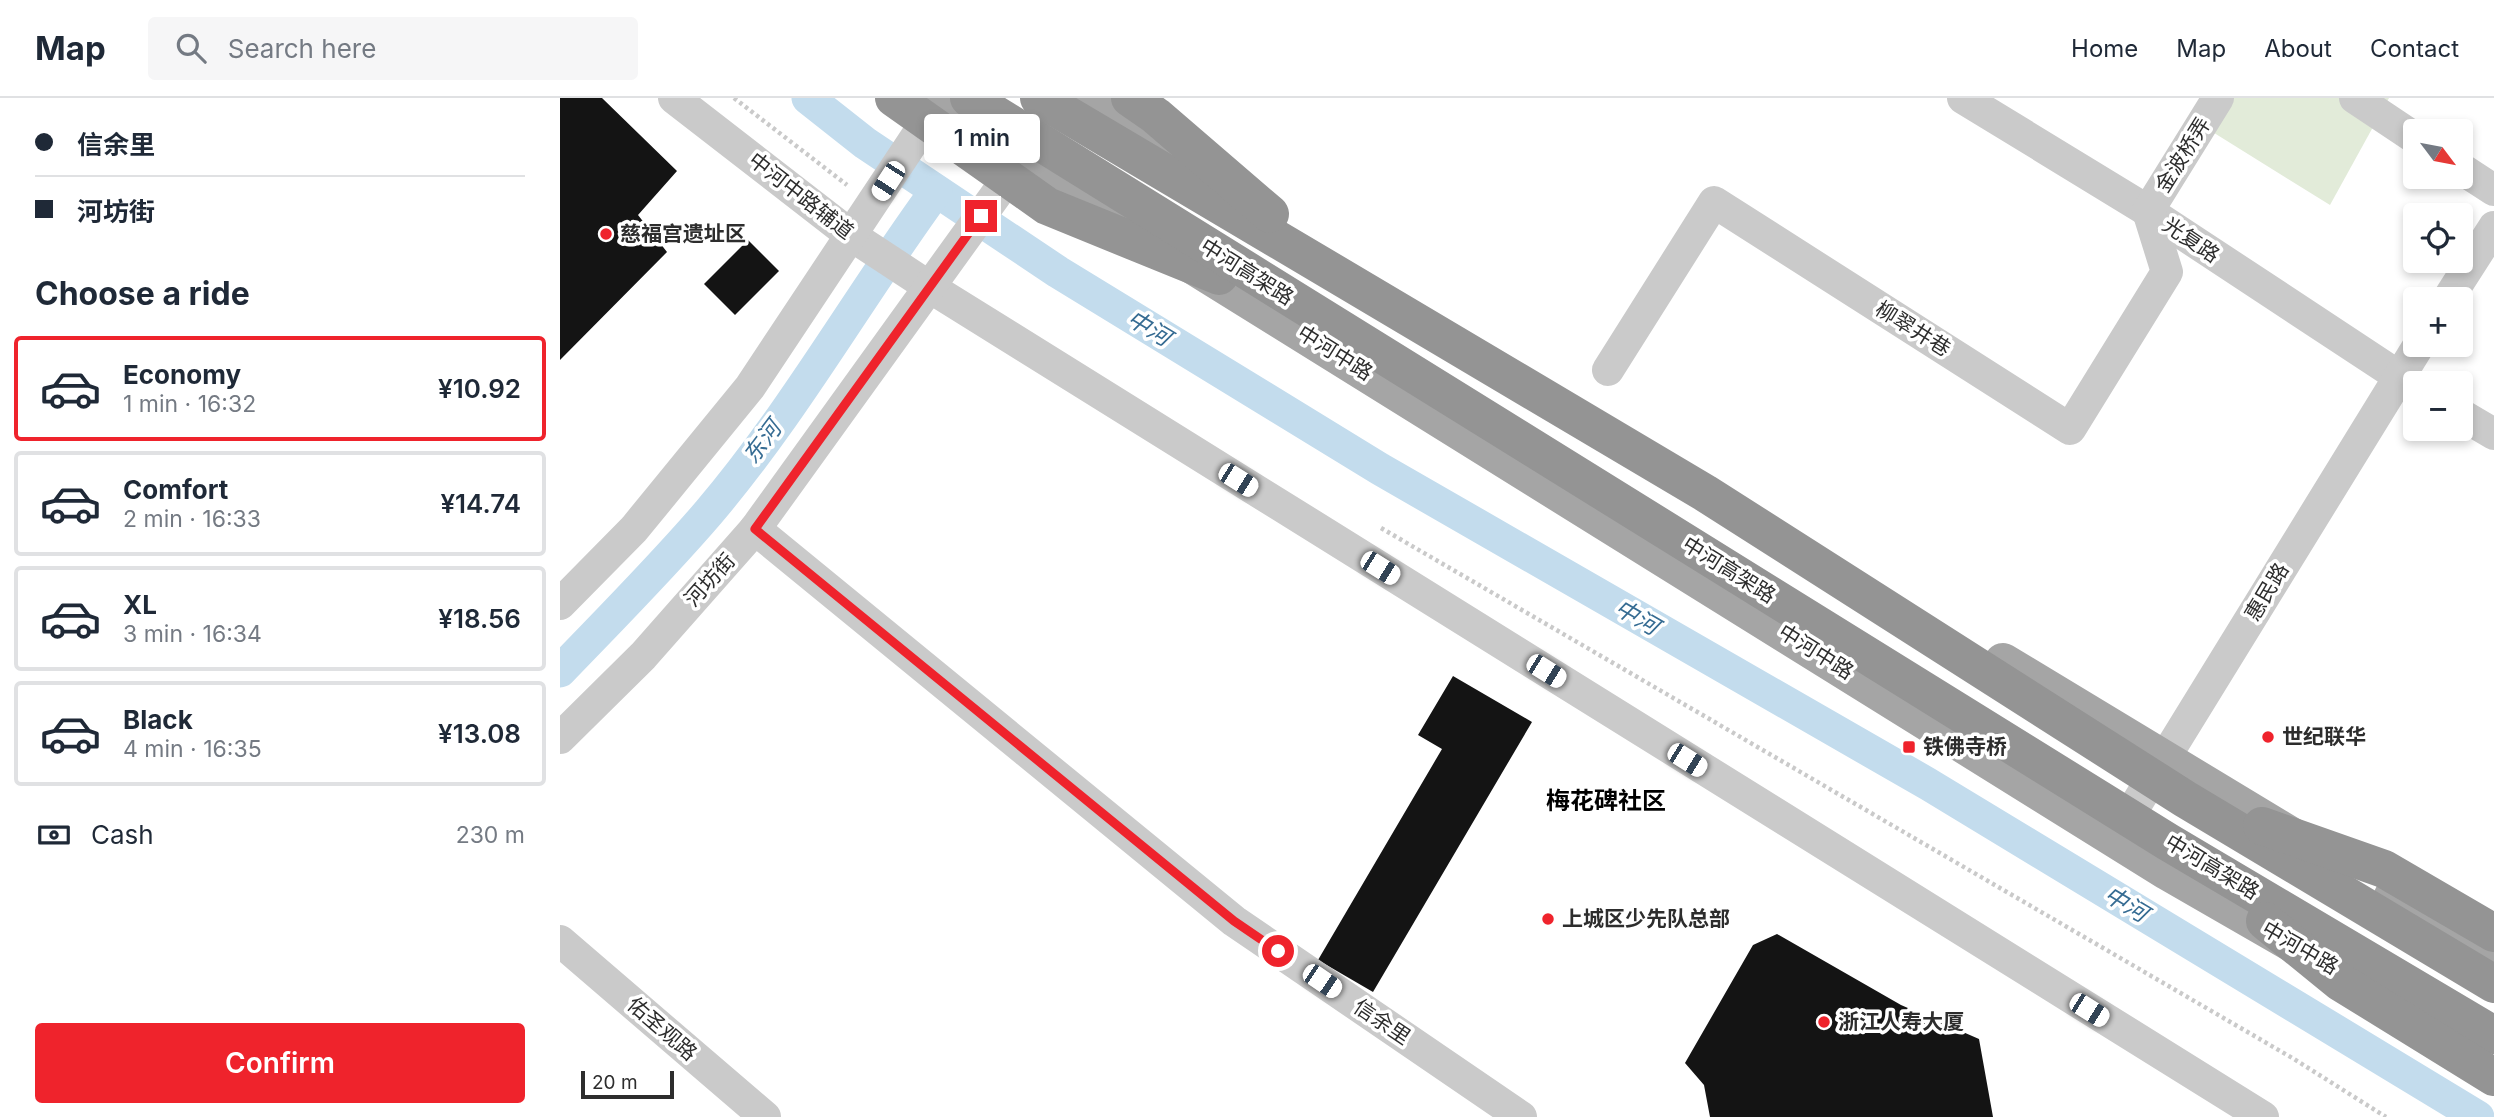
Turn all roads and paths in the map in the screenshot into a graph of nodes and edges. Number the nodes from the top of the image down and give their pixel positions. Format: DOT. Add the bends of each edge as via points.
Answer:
graph roads {
  1 [pos="674,98"];
  2 [pos="734,98"];
  3 [pos="894,98"];
  4 [pos="1040,98"];
  5 [pos="1058,98"];
  6 [pos="1079,98"];
  7 [pos="1130,98"];
  8 [pos="1963,98"];
  9 [pos="2218,98"];
  10 [pos="2355,98"];
  11 [pos="946,99"];
  12 [pos="2403,130"];
  13 [pos="1022,159"];
  14 [pos="2473,176"];
  15 [pos="850,188"];
  16 [pos="2494,190"];
  17 [pos="2148,211"];
  18 [pos="2494,227"];
  19 [pos="856,230"];
  20 [pos="1345,280"];
  21 [pos="935,282"];
  22 [pos="2456,287"];
  23 [pos="1322,319"];
  24 [pos="1608,370"];
  25 [pos="2403,379"];
  26 [pos="2403,388"];
  27 [pos="2473,422"];
  28 [pos="2494,434"];
  29 [pos="1378,526"];
  30 [pos="755,529"];
  31 [pos="560,604"];
  32 [pos="560,738"];
  33 [pos="2164,760"];
  34 [pos="2185,799"];
  35 [pos="2116,838"];
  36 [pos="2168,842"];
  37 [pos="2494,933"];
  38 [pos="560,941"];
  39 [pos="2494,956"];
  40 [pos="2494,984"];
  41 [pos="2494,1035"];
  42 [pos="2494,1061"];
  43 [pos="2494,1077"];
  44 [pos="2225,1108"];
  45 [pos="765,1117"];
  46 [pos="1521,1117"];
  47 [pos="2263,1117"];
  48 [pos="2386,1117"];
  1 -- 19 [label="street, 中河中路辅道"];
  2 -- 15 [label="path"];
  3 -- 23 [label="highway" via="1047,206"];
  4 -- 20 [label="highway, 中河高架路"];
  5 -- 13 [label="street, 河坊街"];
  6 -- 33 [label="main road"];
  7 -- 20 [label="highway"];
  8 -- 17 [label="street, 光复路"];
  9 -- 17 [label="street, 金波桥弄"];
  10 -- 12 [label="street"];
  11 -- 13 [label="main road, 中河中路"];
  11 -- 19 [label="street"];
  11 -- 23 [label="highway, 中河高架路"];
  13 -- 21 [label="street, 河坊街"];
  13 -- 35 [label="main road, 中河中路"];
  14 -- 16 [label="street"];
  17 -- 24 [label="street, 柳翠井巷" via="2167,272 2070,429 1714,202"];
  17 -- 25 [label="street, 光复路"];
  18 -- 22 [label="street"];
  19 -- 21 [label="street, 中河中路辅道"];
  19 -- 31 [label="street" via="750,387 634,529"];
  20 -- 34 [label="highway, 中河高架路" via="1705,493"];
  21 -- 30 [label="street, 河坊街"];
  21 -- 44 [label="street"];
  23 -- 36 [label="highway, 中河高架路"];
  26 -- 33 [label="street, 惠民路"];
  27 -- 28 [label="street"];
  29 -- 48 [label="path" via="2294,1059"];
  30 -- 32 [label="street, 河坊街" via="643,656"];
  30 -- 46 [label="street, 信余里" via="1234,921"];
  33 -- 35 [label="street, 惠民路"];
  33 -- 39 [label="main road"];
  34 -- 37 [label="highway" via="2384,869"];
  34 -- 40 [label="highway, 中河高架路"];
  35 -- 42 [label="main road, 中河中路"];
  36 -- 41 [label="highway, 中河高架路"];
  36 -- 43 [label="highway" via="2340,982"];
  38 -- 45 [label="street, 佑圣观路"];
  44 -- 47 [label="street"];
}
